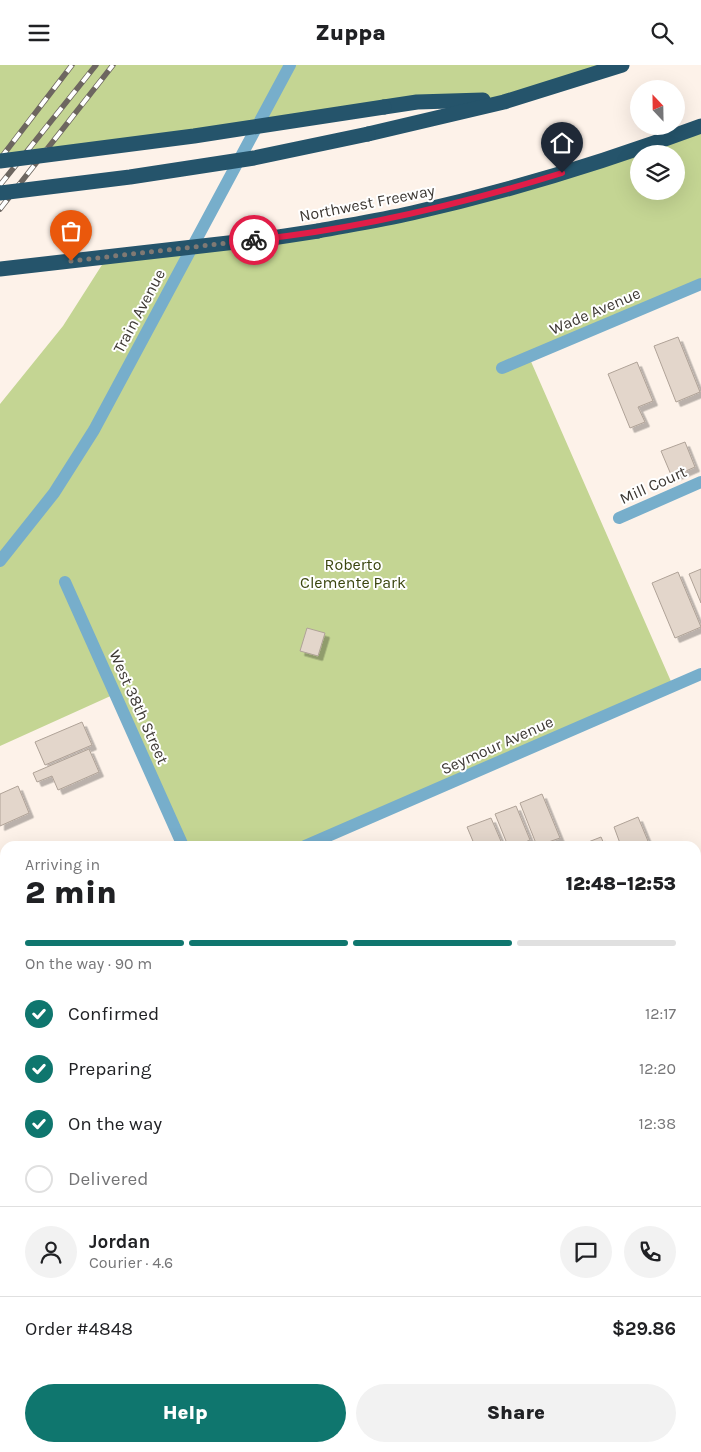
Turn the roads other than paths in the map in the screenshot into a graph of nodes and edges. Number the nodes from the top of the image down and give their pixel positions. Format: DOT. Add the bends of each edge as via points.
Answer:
graph roads {
  1 [pos="290,65"];
  2 [pos="622,65"];
  3 [pos="512,99"];
  4 [pos="701,126"];
  5 [pos="0,161"];
  6 [pos="0,193"];
  7 [pos="0,269"];
  8 [pos="701,284"];
  9 [pos="502,368"];
  10 [pos="701,482"];
  11 [pos="618,518"];
  12 [pos="0,561"];
  13 [pos="65,582"];
  14 [pos="701,674"];
  15 [pos="181,841"];
  16 [pos="317,841"];
  1 -- 12 [label="street, Train Avenue" via="94,430 54,493"];
  2 -- 3 [label="highway"];
  3 -- 5 [label="highway, bridge" via="417,102"];
  3 -- 6 [label="highway, bridge" via="254,158"];
  4 -- 7 [label="highway, Northwest Freeway, bridge" via="508,189 411,214 272,238"];
  8 -- 9 [label="street, Wade Avenue"];
  10 -- 11 [label="street, Mill Court"];
  13 -- 15 [label="street, West 38th Street"];
  14 -- 16 [label="street, Seymour Avenue"];
}
